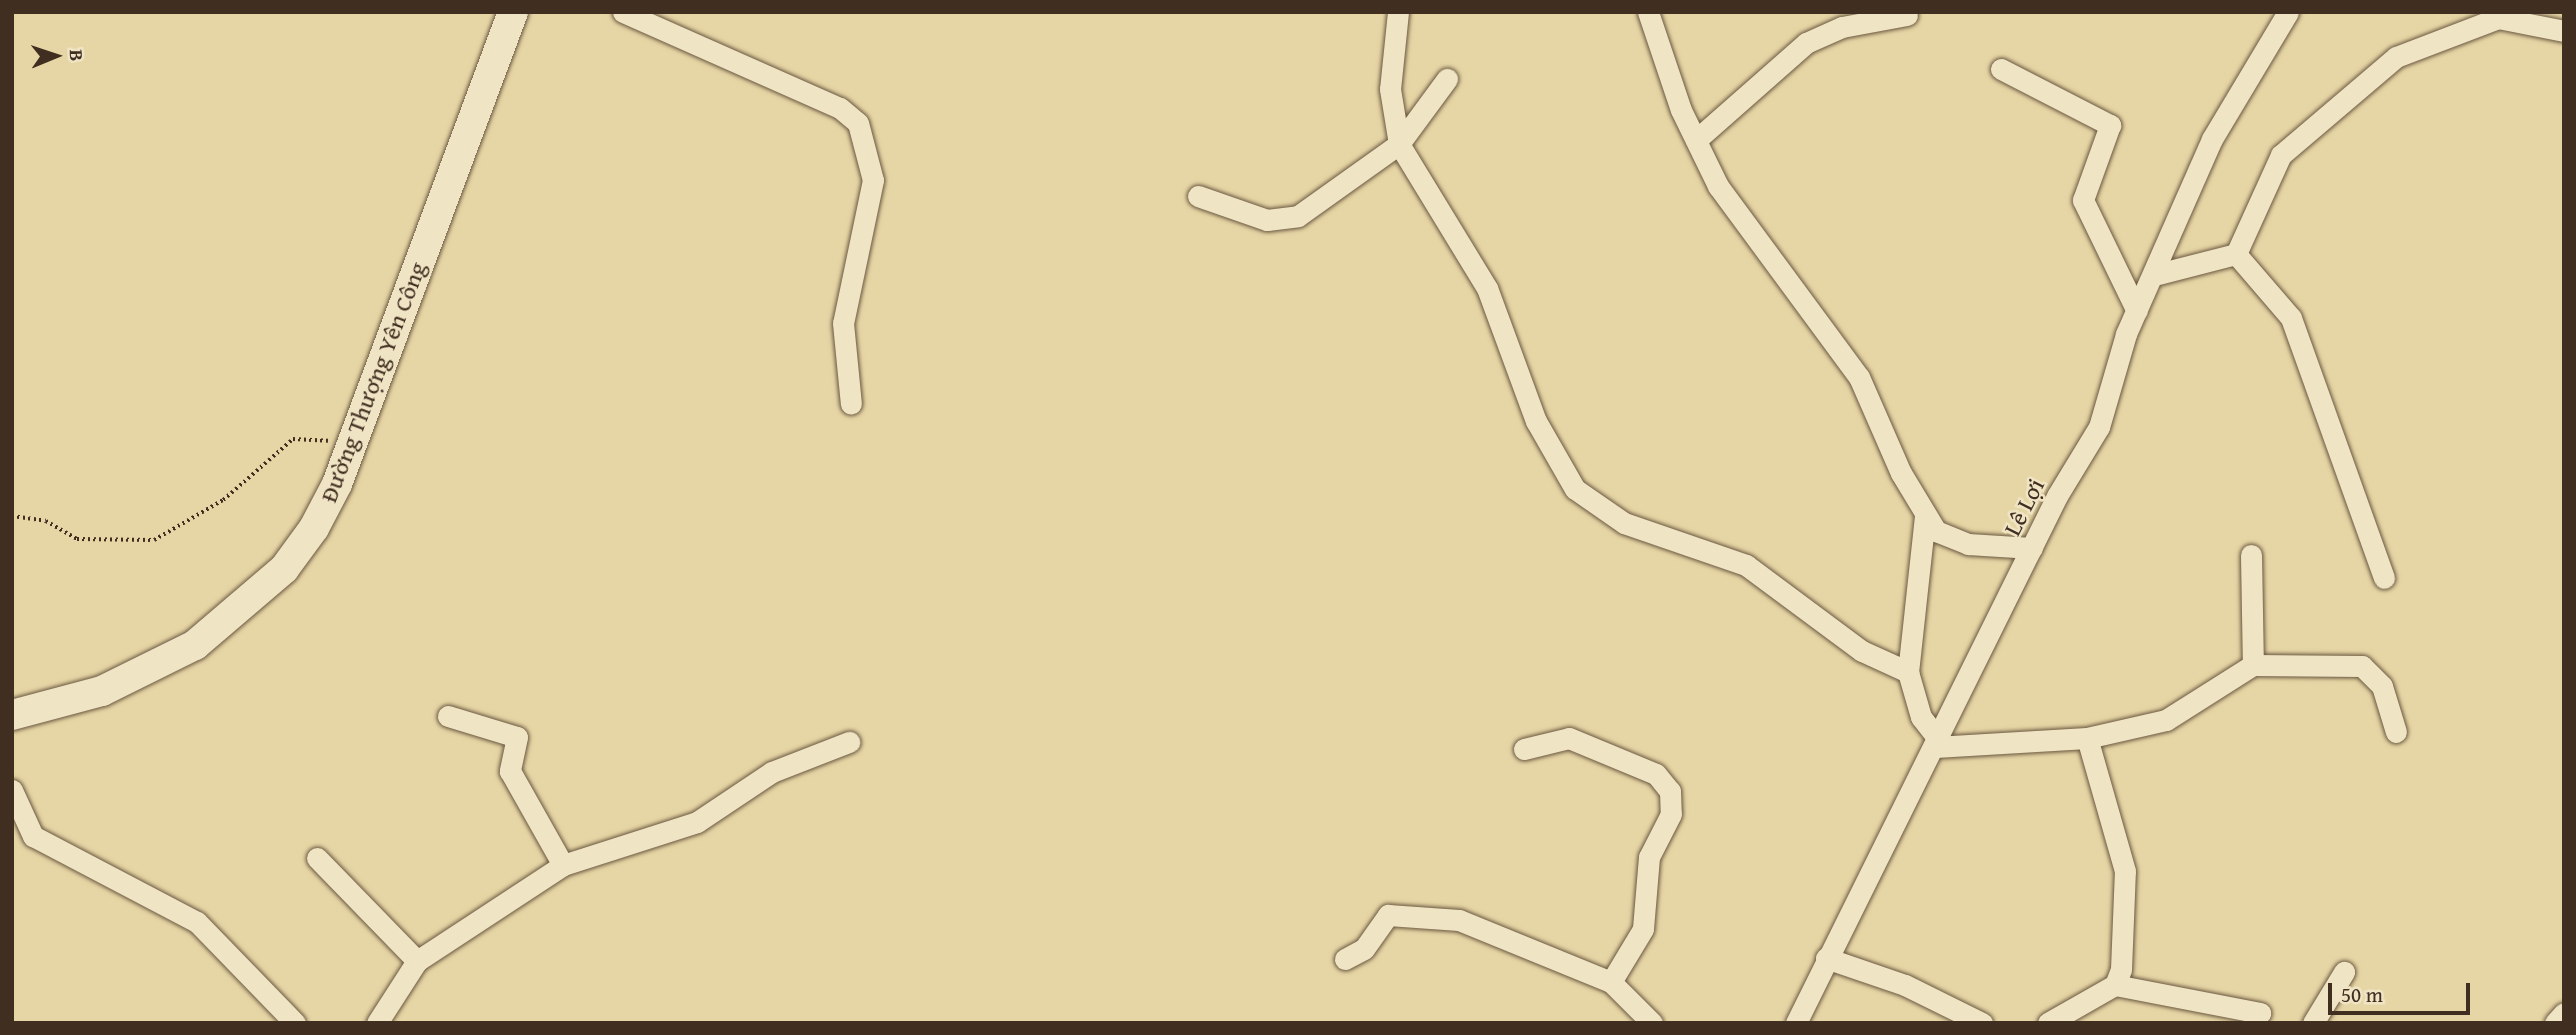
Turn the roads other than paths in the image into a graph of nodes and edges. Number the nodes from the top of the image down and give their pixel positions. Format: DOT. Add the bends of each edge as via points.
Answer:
graph roads {
  1 [pos="513,12"];
  2 [pos="623,12"];
  3 [pos="1398,12"];
  4 [pos="1648,12"];
  5 [pos="2288,12"];
  6 [pos="1907,16"];
  7 [pos="2564,31"];
  8 [pos="2001,69"];
  9 [pos="1447,79"];
  10 [pos="1696,140"];
  11 [pos="1399,144"];
  12 [pos="1198,196"];
  13 [pos="2236,254"];
  14 [pos="2154,275"];
  15 [pos="2137,311"];
  16 [pos="851,404"];
  17 [pos="1925,516"];
  18 [pos="2032,548"];
  19 [pos="2251,555"];
  20 [pos="2384,578"];
  21 [pos="2253,666"];
  22 [pos="1908,672"];
  23 [pos="12,715"];
  24 [pos="448,716"];
  25 [pos="2396,732"];
  26 [pos="2087,738"];
  27 [pos="849,742"];
  28 [pos="1937,744"];
  29 [pos="1524,749"];
  30 [pos="12,790"];
  31 [pos="317,858"];
  32 [pos="563,865"];
  33 [pos="1826,958"];
  34 [pos="1345,959"];
  35 [pos="417,961"];
  36 [pos="2344,972"];
  37 [pos="1611,982"];
  38 [pos="2115,985"];
  39 [pos="2260,1013"];
  40 [pos="2564,1013"];
  41 [pos="295,1023"];
  42 [pos="377,1023"];
  43 [pos="1652,1023"];
  44 [pos="1796,1023"];
  45 [pos="1982,1023"];
  46 [pos="2048,1023"];
  47 [pos="2313,1023"];
  48 [pos="2555,1023"];
  1 -- 23 [label="main road, Đường Thượng Yên Công" via="349,452 314,528 239,613 195,645 102,691"];
  2 -- 16 [label="street" via="840,108 858,123 873,180 843,323"];
  3 -- 11 [label="street" via="1390,89"];
  4 -- 10 [label="street"];
  5 -- 14 [label="street, Lê Lợi" via="2212,139"];
  6 -- 10 [label="street" via="1842,27 1806,43"];
  7 -- 13 [label="street" via="2498,18 2396,57 2281,155"];
  8 -- 15 [label="street" via="2110,125 2082,200"];
  9 -- 11 [label="street"];
  10 -- 17 [label="street" via="1718,186 1859,377"];
  11 -- 12 [label="street" via="1287,221"];
  11 -- 22 [label="street" via="1486,288 1536,421 1576,489 1624,523 1746,565 1862,651"];
  13 -- 14 [label="street"];
  13 -- 20 [label="street" via="2291,317"];
  14 -- 15 [label="street, Lê Lợi"];
  15 -- 18 [label="street, Lê Lợi" via="2099,427"];
  17 -- 18 [label="street" via="1945,538"];
  17 -- 22 [label="street"];
  18 -- 28 [label="street, Lê Lợi"];
  19 -- 21 [label="street"];
  21 -- 25 [label="street" via="2362,666 2382,686"];
  21 -- 26 [label="street" via="2179,715"];
  22 -- 28 [label="street" via="1921,717"];
  24 -- 32 [label="street" via="517,737 510,771"];
  26 -- 28 [label="street"];
  26 -- 38 [label="street" via="2124,872"];
  27 -- 32 [label="street" via="772,772 697,822"];
  28 -- 33 [label="street, Lê Lợi"];
  29 -- 37 [label="street" via="1569,738 1656,774 1670,791 1671,814 1648,858 1643,929"];
  30 -- 41 [label="street" via="27,829 40,841 218,937"];
  31 -- 35 [label="street"];
  32 -- 35 [label="street"];
  33 -- 44 [label="street, Lê Lợi"];
  33 -- 45 [label="street" via="1905,985"];
  34 -- 37 [label="street" via="1364,949 1385,918 1397,914 1459,920"];
  35 -- 42 [label="street"];
  36 -- 47 [label="street"];
  37 -- 43 [label="street"];
  38 -- 39 [label="street"];
  38 -- 46 [label="street"];
  40 -- 48 [label="street"];
}
